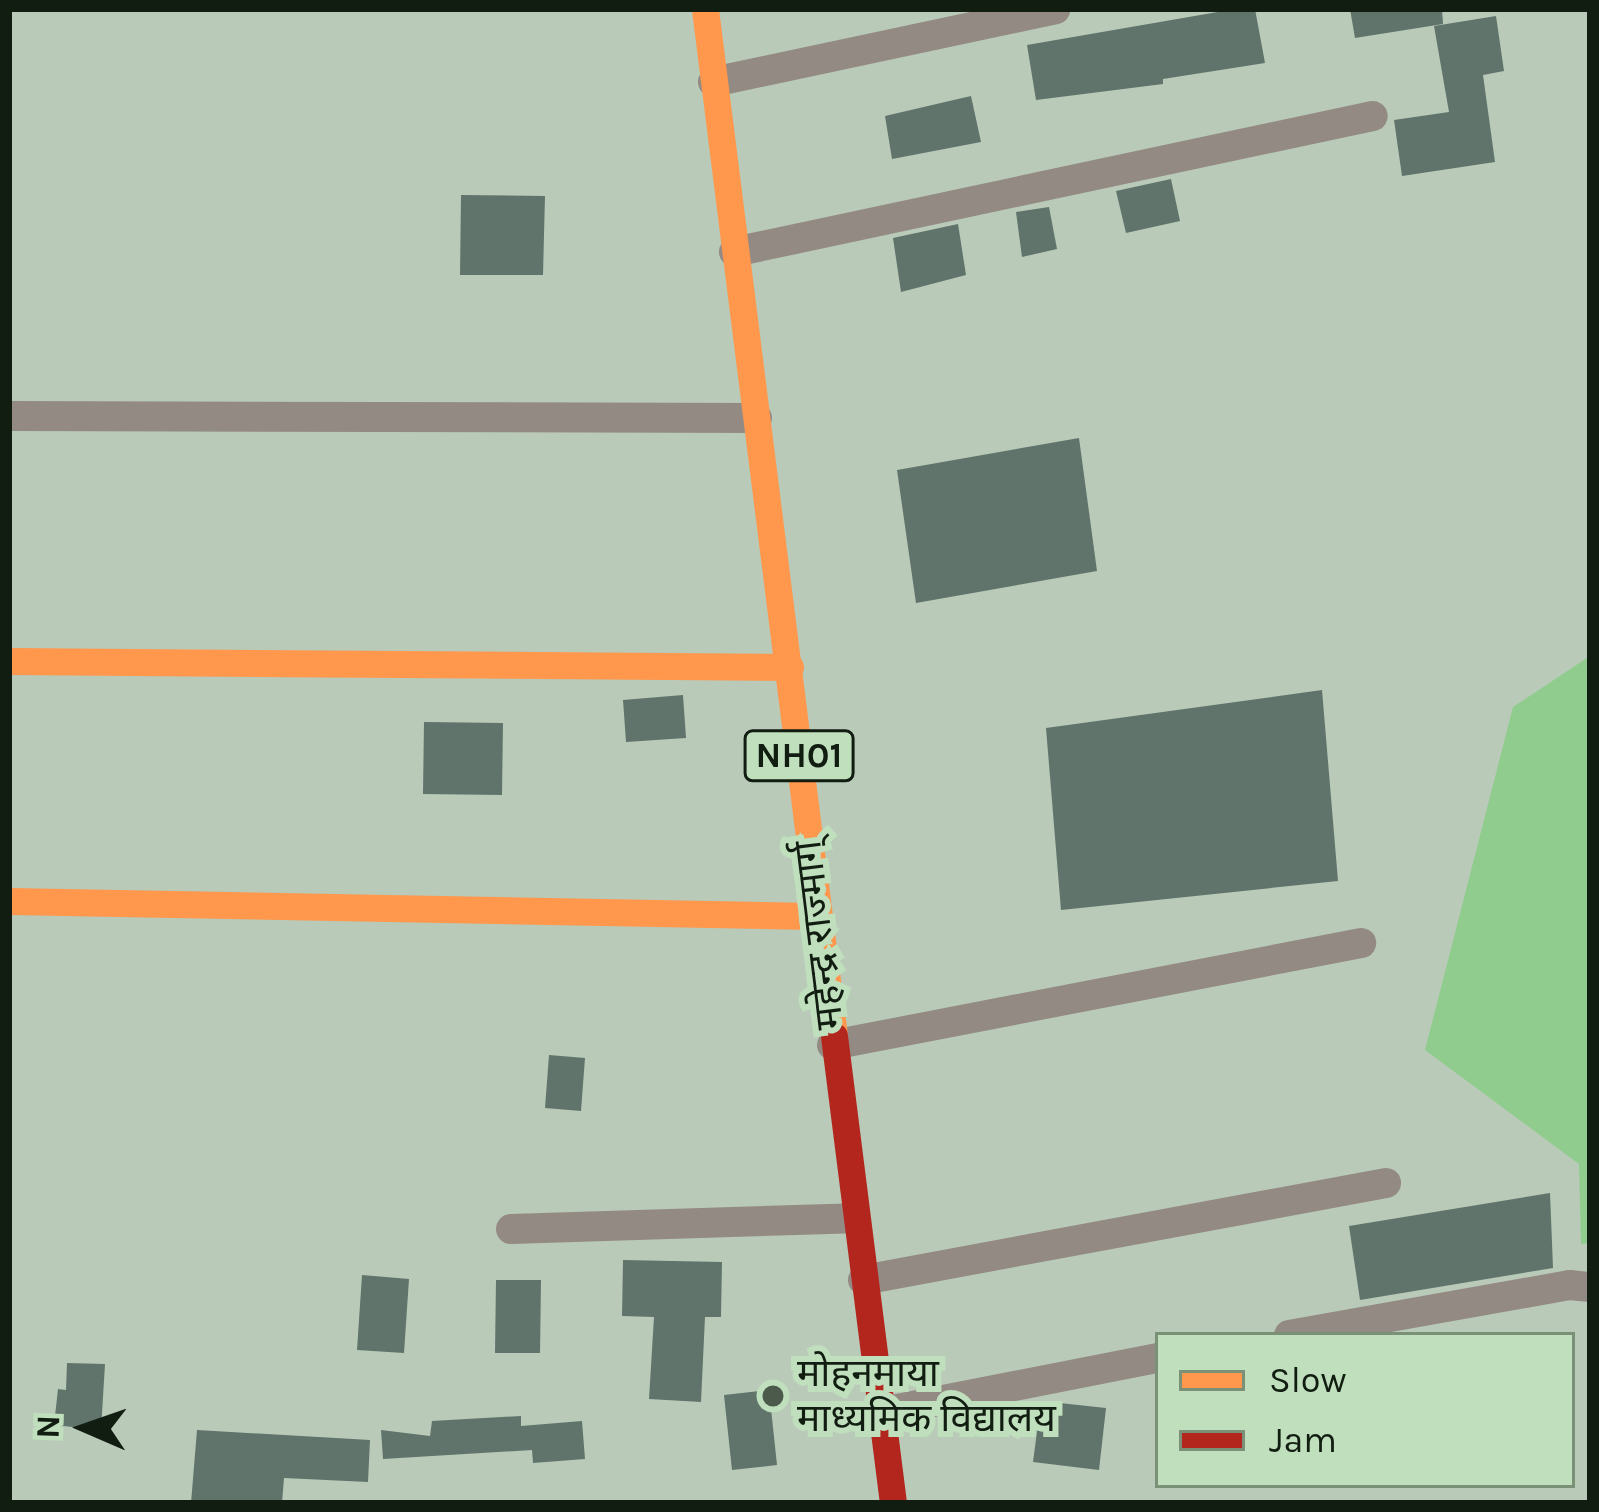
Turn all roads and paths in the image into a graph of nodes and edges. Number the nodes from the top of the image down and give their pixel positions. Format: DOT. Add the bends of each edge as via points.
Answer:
graph roads {
  1 [pos="705,9"];
  2 [pos="1055,9"];
  3 [pos="1018,13"];
  4 [pos="713,82"];
  5 [pos="1373,116"];
  6 [pos="734,252"];
  7 [pos="9,416"];
  8 [pos="757,418"];
  9 [pos="9,661"];
  10 [pos="790,667"];
  11 [pos="9,901"];
  12 [pos="815,916"];
  13 [pos="1360,943"];
  14 [pos="832,1045"];
  15 [pos="1386,1183"];
  16 [pos="854,1218"];
  17 [pos="511,1229"];
  18 [pos="863,1280"];
  19 [pos="1590,1287"];
  20 [pos="1306,1332"];
  21 [pos="1155,1359"];
  22 [pos="882,1412"];
  23 [pos="893,1503"];
  1 -- 4 [label="main road, महेन्द्र राज्मार्ग् / NH01"];
  2 -- 3 [label="street"];
  3 -- 4 [label="street"];
  4 -- 6 [label="main road, महेन्द्र राज्मार्ग् / NH01"];
  5 -- 6 [label="street"];
  6 -- 8 [label="main road, महेन्द्र राज्मार्ग् / NH01"];
  7 -- 8 [label="street"];
  8 -- 10 [label="main road, महेन्द्र राज्मार्ग् / NH01"];
  9 -- 10 [label="main road"];
  10 -- 12 [label="main road, महेन्द्र राज्मार्ग् / NH01"];
  11 -- 12 [label="main road"];
  12 -- 14 [label="main road, महेन्द्र राज्मार्ग् / NH01"];
  13 -- 14 [label="street"];
  14 -- 16 [label="main road, महेन्द्र राज्मार्ग् / NH01"];
  15 -- 18 [label="street"];
  16 -- 17 [label="street"];
  16 -- 18 [label="main road, महेन्द्र राज्मार्ग् / NH01"];
  18 -- 22 [label="main road, महेन्द्र राज्मार्ग् / NH01"];
  19 -- 20 [label="street"];
  21 -- 22 [label="street"];
  22 -- 23 [label="main road, महेन्द्र राज्मार्ग् / NH01"];
}
